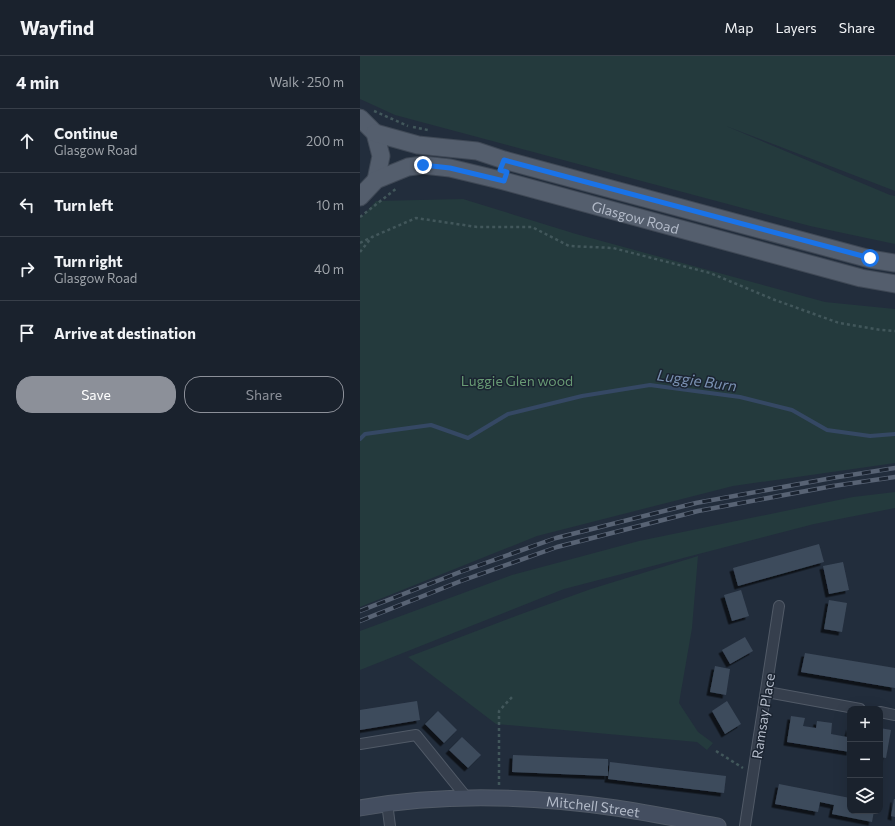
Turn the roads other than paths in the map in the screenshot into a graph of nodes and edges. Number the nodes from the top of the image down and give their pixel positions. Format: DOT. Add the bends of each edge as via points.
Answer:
graph roads {
  1 [pos="360,118"];
  2 [pos="375,133"];
  3 [pos="376,180"];
  4 [pos="360,197"];
  5 [pos="895,263"];
  6 [pos="895,284"];
  7 [pos="779,606"];
  8 [pos="766,692"];
  9 [pos="847,707"];
  10 [pos="883,713"];
  11 [pos="895,715"];
  12 [pos="360,744"];
  13 [pos="467,798"];
  14 [pos="387,803"];
  15 [pos="360,808"];
  16 [pos="390,826"];
  17 [pos="718,826"];
  18 [pos="745,826"];
  1 -- 2 [label="main road, Glasgow Road"];
  2 -- 3 [label="main road" via="381,156"];
  2 -- 5 [label="main road, Glasgow Road" via="418,145 477,152"];
  3 -- 4 [label="main road, Glasgow Road"];
  3 -- 6 [label="main road, Glasgow Road" via="416,166 450,168 861,278"];
  7 -- 8 [label="street, Ramsay Place"];
  8 -- 9 [label="street"];
  8 -- 18 [label="street, Ramsay Place"];
  10 -- 11 [label="street"];
  12 -- 13 [label="street" via="416,735"];
  13 -- 14 [label="street, Mitchell Street"];
  13 -- 17 [label="street, Mitchell Street" via="499,797 563,802 616,808"];
  14 -- 15 [label="street, Mitchell Street"];
  14 -- 16 [label="street"];
}
